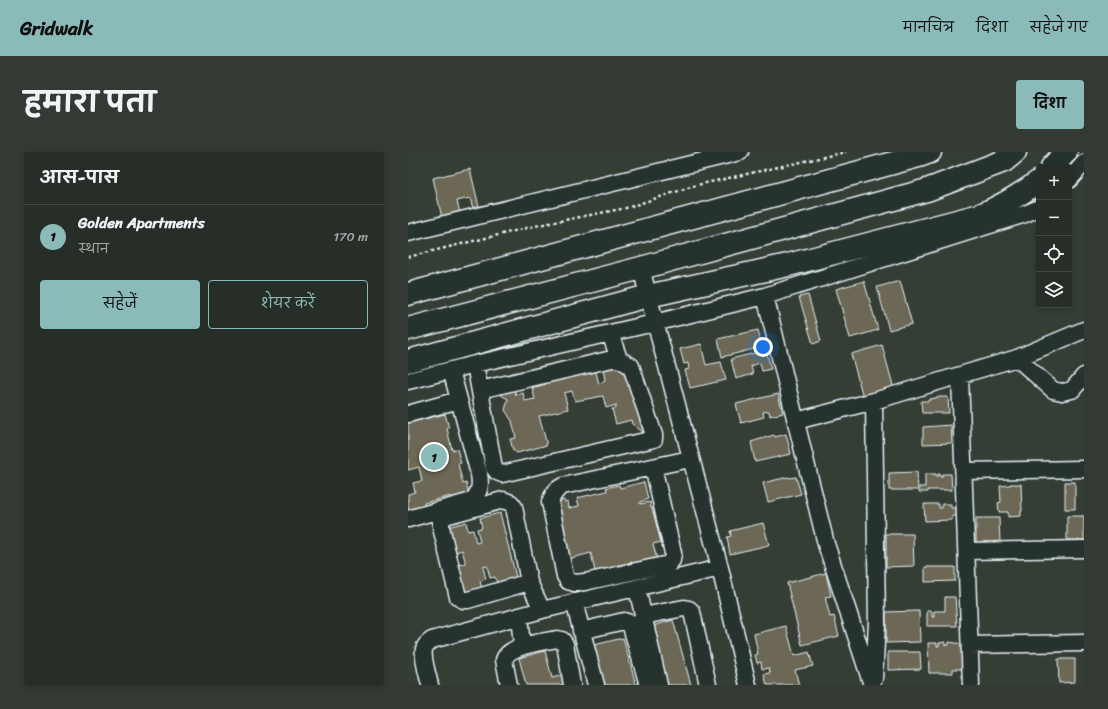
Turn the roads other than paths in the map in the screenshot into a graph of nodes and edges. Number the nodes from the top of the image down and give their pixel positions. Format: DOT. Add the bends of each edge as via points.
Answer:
graph roads {
  1 [pos="740,152"];
  2 [pos="930,152"];
  3 [pos="1015,152"];
  4 [pos="1066,152"];
  5 [pos="1084,163"];
  6 [pos="1055,164"];
  7 [pos="1072,177"];
  8 [pos="1036,183"];
  9 [pos="1036,209"];
  10 [pos="408,233"];
  11 [pos="641,268"];
  12 [pos="408,294"];
  13 [pos="648,296"];
  14 [pos="765,296"];
  15 [pos="654,323"];
  16 [pos="408,329"];
  17 [pos="1084,330"];
  18 [pos="610,333"];
  19 [pos="1017,358"];
  20 [pos="620,359"];
  21 [pos="408,361"];
  22 [pos="475,364"];
  23 [pos="451,370"];
  24 [pos="960,376"];
  25 [pos="1084,376"];
  26 [pos="408,381"];
  27 [pos="480,390"];
  28 [pos="459,400"];
  29 [pos="874,401"];
  30 [pos="408,414"];
  31 [pos="796,421"];
  32 [pos="690,459"];
  33 [pos="653,467"];
  34 [pos="1084,469"];
  35 [pos="964,471"];
  36 [pos="408,519"];
  37 [pos="1084,549"];
  38 [pos="966,551"];
  39 [pos="720,568"];
  40 [pos="529,582"];
  41 [pos="637,588"];
  42 [pos="574,602"];
  43 [pos="542,610"];
  44 [pos="519,616"];
  45 [pos="643,616"];
  46 [pos="581,631"];
  47 [pos="1084,642"];
  48 [pos="522,646"];
  49 [pos="970,646"];
  50 [pos="430,685"];
  51 [pos="509,685"];
  52 [pos="572,685"];
  53 [pos="596,685"];
  54 [pos="648,685"];
  55 [pos="659,685"];
  56 [pos="708,685"];
  57 [pos="748,685"];
  58 [pos="873,685"];
  59 [pos="971,685"];
  1 -- 10 [label="street"];
  2 -- 12 [label="main road"];
  3 -- 11 [label="main road" via="1004,161 927,190"];
  4 -- 6 [label="main road"];
  5 -- 7 [label="street"];
  8 -- 13 [label="main road" via="999,207 980,215 788,265"];
  9 -- 14 [label="street"];
  11 -- 13 [label="street"];
  11 -- 16 [label="main road"];
  13 -- 15 [label="street"];
  13 -- 21 [label="main road"];
  14 -- 15 [label="street"];
  14 -- 31 [label="street"];
  15 -- 18 [label="street"];
  15 -- 32 [label="street"];
  17 -- 19 [label="street"];
  18 -- 20 [label="street"];
  18 -- 22 [label="street"];
  19 -- 24 [label="street"];
  19 -- 25 [label="street" via="1053,390 1072,390"];
  20 -- 27 [label="street"];
  20 -- 27 [label="street" via="631,366 654,435 654,439 650,441 502,474 494,468"];
  22 -- 23 [label="street"];
  22 -- 27 [label="street"];
  23 -- 26 [label="street"];
  23 -- 28 [label="street"];
  24 -- 29 [label="street"];
  24 -- 35 [label="street"];
  28 -- 30 [label="street"];
  28 -- 36 [label="street" via="479,474 478,494 472,501"];
  29 -- 31 [label="street"];
  29 -- 58 [label="street" via="878,623"];
  31 -- 58 [label="street" via="826,544"];
  32 -- 33 [label="street"];
  32 -- 39 [label="street"];
  33 -- 33 [label="street" via="563,486 553,494 550,502 564,576 568,582 585,582 669,564 672,560 673,553"];
  34 -- 35 [label="street"];
  35 -- 38 [label="street"];
  37 -- 38 [label="street"];
  38 -- 49 [label="street"];
  39 -- 41 [label="street"];
  39 -- 57 [label="street"];
  40 -- 40 [label="street" via="462,600 458,597 441,521 445,516 503,500 510,503 514,507"];
  40 -- 43 [label="street"];
  41 -- 42 [label="street"];
  41 -- 45 [label="street"];
  42 -- 43 [label="street"];
  42 -- 46 [label="street"];
  43 -- 44 [label="street"];
  44 -- 48 [label="street"];
  44 -- 50 [label="street" via="432,640 424,649"];
  45 -- 55 [label="street"];
  45 -- 56 [label="street" via="684,608 692,612"];
  46 -- 53 [label="street"];
  46 -- 54 [label="street" via="624,621 630,623"];
  47 -- 49 [label="street"];
  48 -- 51 [label="street" via="505,656"];
  48 -- 52 [label="street" via="562,640"];
  49 -- 59 [label="street"];
}
